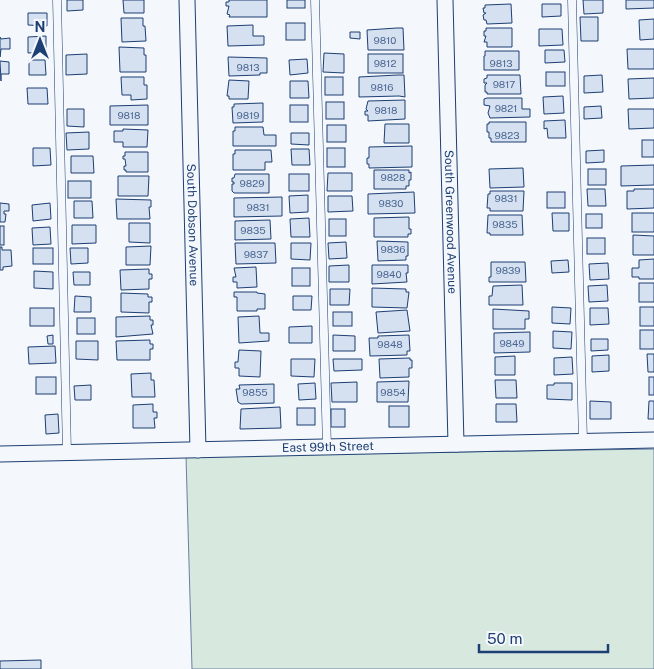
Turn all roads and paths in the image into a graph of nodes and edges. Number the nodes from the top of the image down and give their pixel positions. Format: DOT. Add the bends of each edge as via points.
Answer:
graph roads {
  1 [pos="57,0"];
  2 [pos="187,0"];
  3 [pos="315,0"];
  4 [pos="445,0"];
  5 [pos="572,0"];
  6 [pos="654,440"];
  7 [pos="583,441"];
  8 [pos="456,444"];
  9 [pos="327,447"];
  10 [pos="198,450"];
  11 [pos="67,453"];
  12 [pos="0,454"];
  1 -- 11 [label="lane"];
  2 -- 10 [label="street, South Dobson Avenue"];
  3 -- 9 [label="lane"];
  4 -- 8 [label="street, South Greenwood Avenue"];
  5 -- 7 [label="lane"];
  6 -- 7 [label="street, East 99th Street"];
  7 -- 8 [label="street, East 99th Street"];
  8 -- 9 [label="street, East 99th Street"];
  9 -- 10 [label="street, East 99th Street"];
  10 -- 11 [label="street, East 99th Street"];
  11 -- 12 [label="street, East 99th Street"];
}
